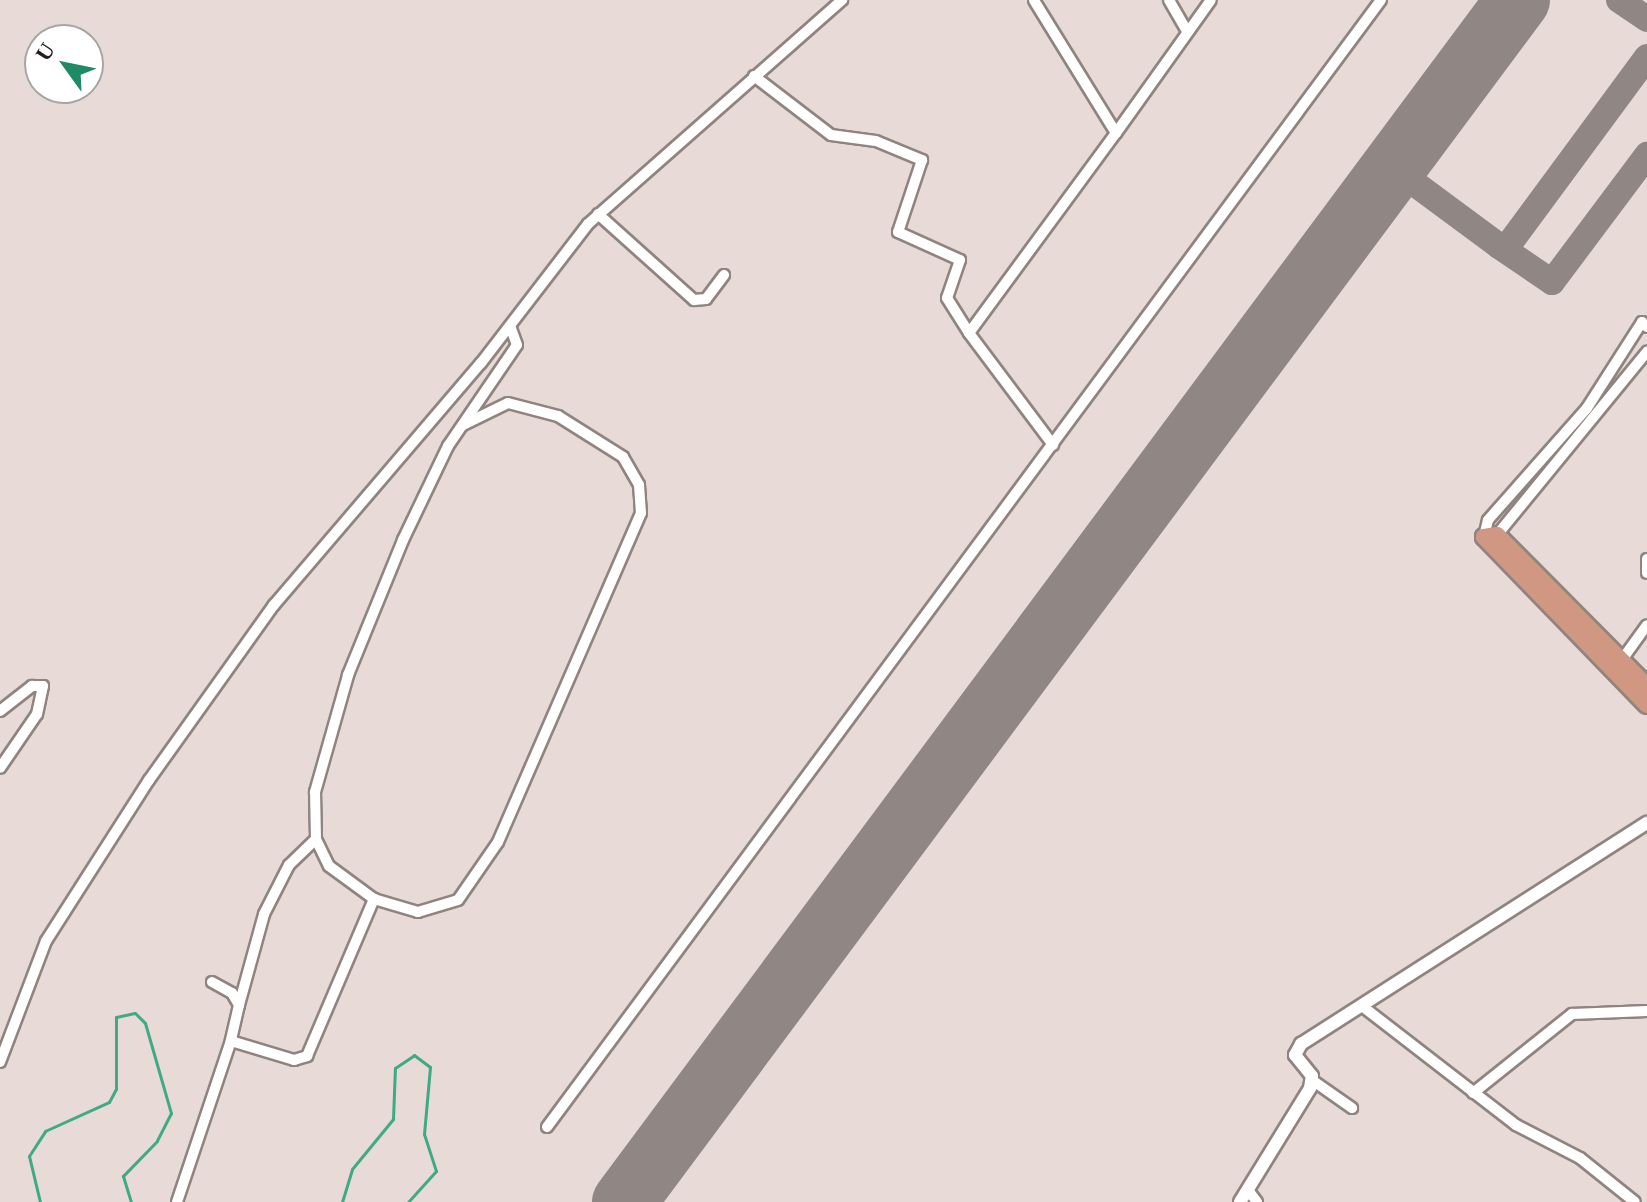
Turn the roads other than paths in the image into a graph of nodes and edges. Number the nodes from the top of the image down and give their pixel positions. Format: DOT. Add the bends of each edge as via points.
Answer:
graph roads {
  1 [pos="842,0"];
  2 [pos="1034,0"];
  3 [pos="1169,0"];
  4 [pos="1211,0"];
  5 [pos="1381,0"];
  6 [pos="1186,29"];
  7 [pos="754,76"];
  8 [pos="1116,133"];
  9 [pos="598,214"];
  10 [pos="724,275"];
  11 [pos="510,326"];
  12 [pos="1647,327"];
  13 [pos="969,333"];
  14 [pos="1647,352"];
  15 [pos="463,425"];
  16 [pos="1053,445"];
  17 [pos="1490,536"];
  18 [pos="1647,559"];
  19 [pos="1647,573"];
  20 [pos="1647,625"];
  21 [pos="1621,661"];
  22 [pos="1647,686"];
  23 [pos="1647,705"];
  24 [pos="0,711"];
  25 [pos="0,768"];
  26 [pos="1647,823"];
  27 [pos="316,839"];
  28 [pos="374,899"];
  29 [pos="212,982"];
  30 [pos="239,1005"];
  31 [pos="1362,1006"];
  32 [pos="1647,1011"];
  33 [pos="231,1041"];
  34 [pos="0,1062"];
  35 [pos="1312,1080"];
  36 [pos="1473,1093"];
  37 [pos="1352,1108"];
  38 [pos="547,1127"];
  39 [pos="1248,1190"];
  40 [pos="177,1202"];
  41 [pos="1240,1202"];
  42 [pos="1257,1202"];
  43 [pos="1635,1202"];
  1 -- 7 [label="street"];
  2 -- 8 [label="street"];
  3 -- 6 [label="street"];
  4 -- 6 [label="street"];
  5 -- 16 [label="street"];
  6 -- 8 [label="street"];
  7 -- 9 [label="street"];
  7 -- 13 [label="street" via="831,135 876,141 922,160 898,232 960,260 947,298"];
  8 -- 13 [label="street"];
  9 -- 10 [label="street" via="694,300 706,299"];
  9 -- 11 [label="street"];
  11 -- 15 [label="street" via="517,345"];
  11 -- 34 [label="street" via="274,605 149,780 34,963"];
  12 -- 17 [label="street" via="1642,322 1587,408 1488,520"];
  13 -- 16 [label="street"];
  14 -- 17 [label="street"];
  15 -- 27 [label="street" via="403,540 348,675 315,792"];
  15 -- 28 [label="street" via="508,403 558,416 623,457 641,493 639,524 476,878 458,900 431,912"];
  16 -- 38 [label="street"];
  17 -- 21 [label="highway"];
  17 -- 23 [label="highway"];
  18 -- 19 [label="street"];
  20 -- 21 [label="street"];
  21 -- 22 [label="highway"];
  24 -- 25 [label="street" via="32,686 43,686 37,714"];
  26 -- 31 [label="street"];
  27 -- 28 [label="street" via="339,876"];
  27 -- 30 [label="street" via="289,865 264,914"];
  28 -- 33 [label="street" via="307,1056 294,1060"];
  29 -- 30 [label="street" via="232,993"];
  30 -- 33 [label="street"];
  31 -- 35 [label="street" via="1296,1050"];
  31 -- 36 [label="street"];
  32 -- 36 [label="street" via="1572,1014"];
  33 -- 40 [label="street"];
  35 -- 37 [label="street"];
  35 -- 39 [label="street"];
  36 -- 43 [label="street" via="1516,1125 1602,1172"];
  39 -- 41 [label="street"];
  39 -- 42 [label="street"];
}
